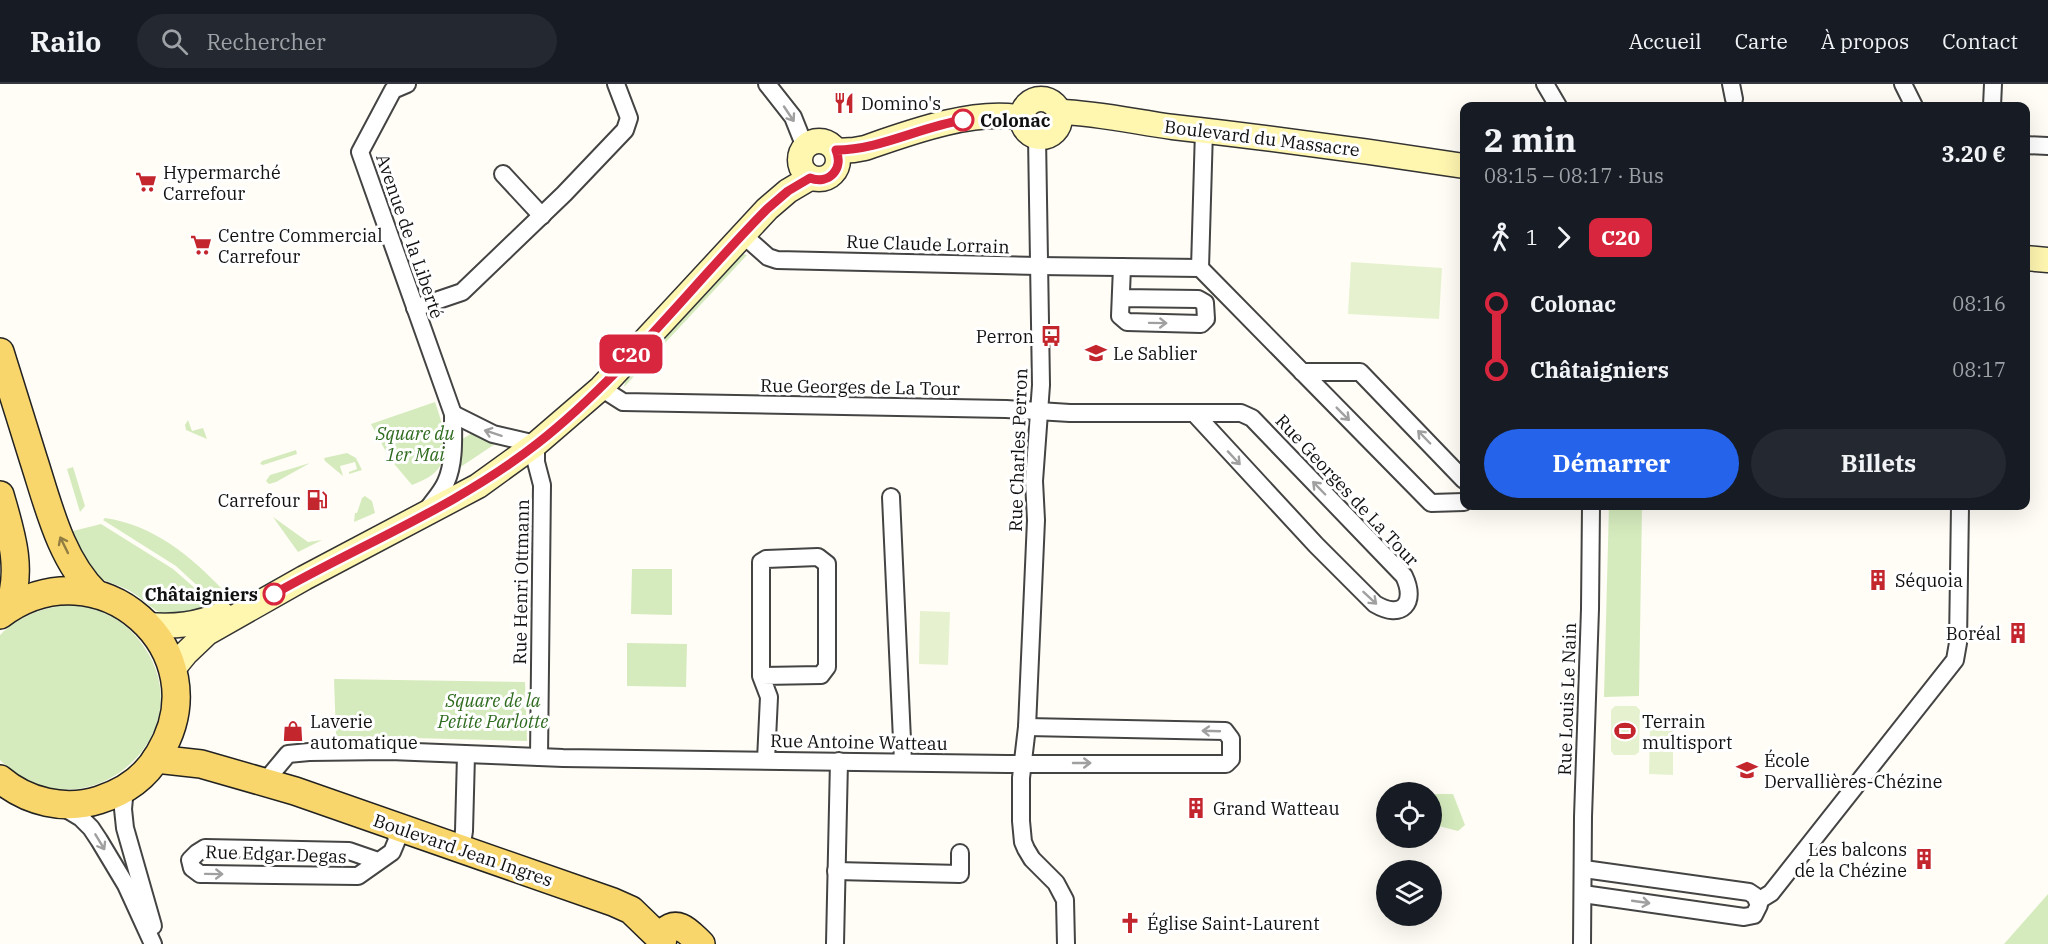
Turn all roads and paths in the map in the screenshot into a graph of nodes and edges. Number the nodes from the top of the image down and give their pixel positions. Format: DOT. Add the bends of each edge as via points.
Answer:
graph roads {
  1 [pos="407,84"];
  2 [pos="616,84"];
  3 [pos="767,84"];
  4 [pos="1545,84"];
  5 [pos="1903,84"];
  6 [pos="1993,84"];
  7 [pos="1556,102"];
  8 [pos="1912,102"];
  9 [pos="1992,102"];
  10 [pos="1060,112"];
  11 [pos="1022,118"];
  12 [pos="1204,130"];
  13 [pos="1037,137"];
  14 [pos="2030,145"];
  15 [pos="2048,146"];
  16 [pos="805,147"];
  17 [pos="836,150"];
  18 [pos="1460,165"];
  19 [pos="502,174"];
  20 [pos="810,178"];
  21 [pos="542,216"];
  22 [pos="742,234"];
  23 [pos="2030,258"];
  24 [pos="2048,260"];
  25 [pos="1038,267"];
  26 [pos="1122,267"];
  27 [pos="1200,268"];
  28 [pos="1121,298"];
  29 [pos="415,308"];
  30 [pos="0,352"];
  31 [pos="1302,372"];
  32 [pos="601,388"];
  33 [pos="1039,410"];
  34 [pos="453,414"];
  35 [pos="1195,414"];
  36 [pos="536,444"];
  37 [pos="1460,476"];
  38 [pos="0,495"];
  39 [pos="891,496"];
  40 [pos="1460,502"];
  41 [pos="1591,510"];
  42 [pos="1960,510"];
  43 [pos="424,514"];
  44 [pos="304,578"];
  45 [pos="96,594"];
  46 [pos="5,611"];
  47 [pos="147,625"];
  48 [pos="172,670"];
  49 [pos="761,676"];
  50 [pos="172,723"];
  51 [pos="1027,727"];
  52 [pos="466,755"];
  53 [pos="539,757"];
  54 [pos="156,759"];
  55 [pos="766,760"];
  56 [pos="839,761"];
  57 [pos="903,762"];
  58 [pos="1024,763"];
  59 [pos="267,778"];
  60 [pos="125,788"];
  61 [pos="5,789"];
  62 [pos="295,791"];
  63 [pos="58,804"];
  64 [pos="394,826"];
  65 [pos="461,850"];
  66 [pos="960,853"];
  67 [pos="378,861"];
  68 [pos="1584,869"];
  69 [pos="836,871"];
  70 [pos="1583,894"];
  71 [pos="1758,901"];
  72 [pos="679,939"];
  73 [pos="153,944"];
  74 [pos="159,944"];
  75 [pos="835,944"];
  76 [pos="1066,944"];
  77 [pos="1582,944"];
  1 -- 29 [label="street, Avenue de la Liberté" via="393,90 360,152"];
  2 -- 21 [label="street" via="629,118 625,130"];
  3 -- 16 [label="street, one-way" via="793,117"];
  4 -- 7 [label="street"];
  5 -- 8 [label="street"];
  6 -- 9 [label="street"];
  10 -- 11 [label="main road" via="1052,102 1039,99 1027,105"];
  10 -- 12 [label="main road, Boulevard du Massacre"];
  10 -- 13 [label="main road" via="1055,132"];
  11 -- 13 [label="main road" via="1027,132"];
  11 -- 17 [label="main road" via="1003,115 951,122 865,148"];
  12 -- 18 [label="main road, Boulevard du Massacre"];
  12 -- 27 [label="street"];
  13 -- 25 [label="street, Rue Charles Perron"];
  14 -- 15 [label="street"];
  16 -- 17 [label="main road" via="821,141"];
  16 -- 20 [label="main road" via="800,164"];
  17 -- 20 [label="main road" via="838,167 831,176 821,180"];
  19 -- 21 [label="street"];
  20 -- 22 [label="main road" via="788,191"];
  21 -- 29 [label="street" via="462,292"];
  22 -- 25 [label="street, Rue Claude Lorrain" via="777,260"];
  22 -- 32 [label="main road"];
  23 -- 24 [label="main road"];
  25 -- 26 [label="street, Rue Claude Lorrain"];
  25 -- 33 [label="street, Rue Charles Perron"];
  26 -- 27 [label="street, Rue Claude Lorrain"];
  26 -- 28 [label="street"];
  27 -- 31 [label="street"];
  28 -- 28 [label="street, one-way" via="1120,316 1127,322 1201,324 1206,319 1205,303 1198,299"];
  29 -- 34 [label="street, Avenue de la Liberté"];
  45 -- 30 [label="main road, one-way" via="75,567 59,535"];
  37 -- 31 [label="street, one-way" via="1360,372"];
  31 -- 40 [label="street, one-way" via="1431,503"];
  32 -- 33 [label="street, Rue Georges de La Tour" via="623,402"];
  32 -- 36 [label="main road"];
  33 -- 35 [label="street, Rue Georges de La Tour"];
  33 -- 51 [label="street, Rue Charles Perron"];
  36 -- 34 [label="street, one-way" via="493,434"];
  34 -- 43 [label="street, Avenue de la Liberté" via="454,446 448,478"];
  35 -- 35 [label="street, Rue Georges de La Tour, one-way" via="1375,604 1386,610 1406,605 1410,597 1404,576 1252,418 1241,413"];
  36 -- 43 [label="main road" via="478,486"];
  36 -- 53 [label="street, Rue Henri Ottmann" via="542,485"];
  38 -- 46 [label="main road" via="15,548 13,597"];
  39 -- 57 [label="street"];
  41 -- 68 [label="street, Rue Louis Le Nain"];
  42 -- 71 [label="street" via="1955,660 1771,893"];
  43 -- 44 [label="main road"];
  44 -- 47 [label="main road" via="202,622 172,627"];
  44 -- 48 [label="main road" via="207,633"];
  45 -- 46 [label="main road" via="51,591"];
  45 -- 47 [label="main road" via="128,608"];
  47 -- 48 [label="main road" via="163,646"];
  48 -- 50 [label="main road" via="176,692"];
  49 -- 49 [label="street" via="821,675 827,667 827,564 818,557 761,562"];
  49 -- 55 [label="street" via="769,697"];
  50 -- 54 [label="main road"];
  50 -- 59 [label="main road, Boulevard Jean Ingres" via="205,752"];
  51 -- 58 [label="street, Rue Charles Perron"];
  58 -- 51 [label="street, Rue Antoine Watteau, one-way" via="1226,764 1231,759 1231,739 1225,731"];
  52 -- 53 [label="street, Rue Antoine Watteau"];
  52 -- 59 [label="street, Rue Antoine Watteau" via="302,752 284,756"];
  52 -- 65 [label="street"];
  53 -- 55 [label="street, Rue Antoine Watteau"];
  54 -- 60 [label="main road"];
  54 -- 62 [label="main road, Boulevard Jean Ingres" via="201,764"];
  55 -- 56 [label="street, Rue Antoine Watteau"];
  56 -- 57 [label="street, Rue Antoine Watteau"];
  56 -- 69 [label="street"];
  57 -- 58 [label="street, Rue Antoine Watteau"];
  58 -- 76 [label="street, Rue Charles Perron" via="1023,842 1065,900"];
  59 -- 62 [label="main road, Boulevard Jean Ingres"];
  60 -- 63 [label="main road" via="93,802"];
  60 -- 74 [label="street" via="125,828"];
  61 -- 63 [label="main road"];
  62 -- 64 [label="main road, Boulevard Jean Ingres"];
  63 -- 73 [label="street, one-way" via="91,828 126,885"];
  64 -- 65 [label="main road, Boulevard Jean Ingres"];
  64 -- 67 [label="street, Rue Edgar Degas" via="397,840 392,852"];
  65 -- 72 [label="main road, Boulevard Jean Ingres" via="631,910 646,911 661,918"];
  66 -- 69 [label="street" via="960,874"];
  67 -- 67 [label="street, Rue Edgar Degas, one-way" via="349,851 205,849 190,860 192,868 200,874 358,876"];
  68 -- 70 [label="street, Rue Louis Le Nain"];
  68 -- 71 [label="street" via="1749,892"];
  69 -- 75 [label="street"];
  70 -- 71 [label="street, one-way" via="1744,917 1757,912"];
  70 -- 77 [label="street, Rue Louis Le Nain"];
}
